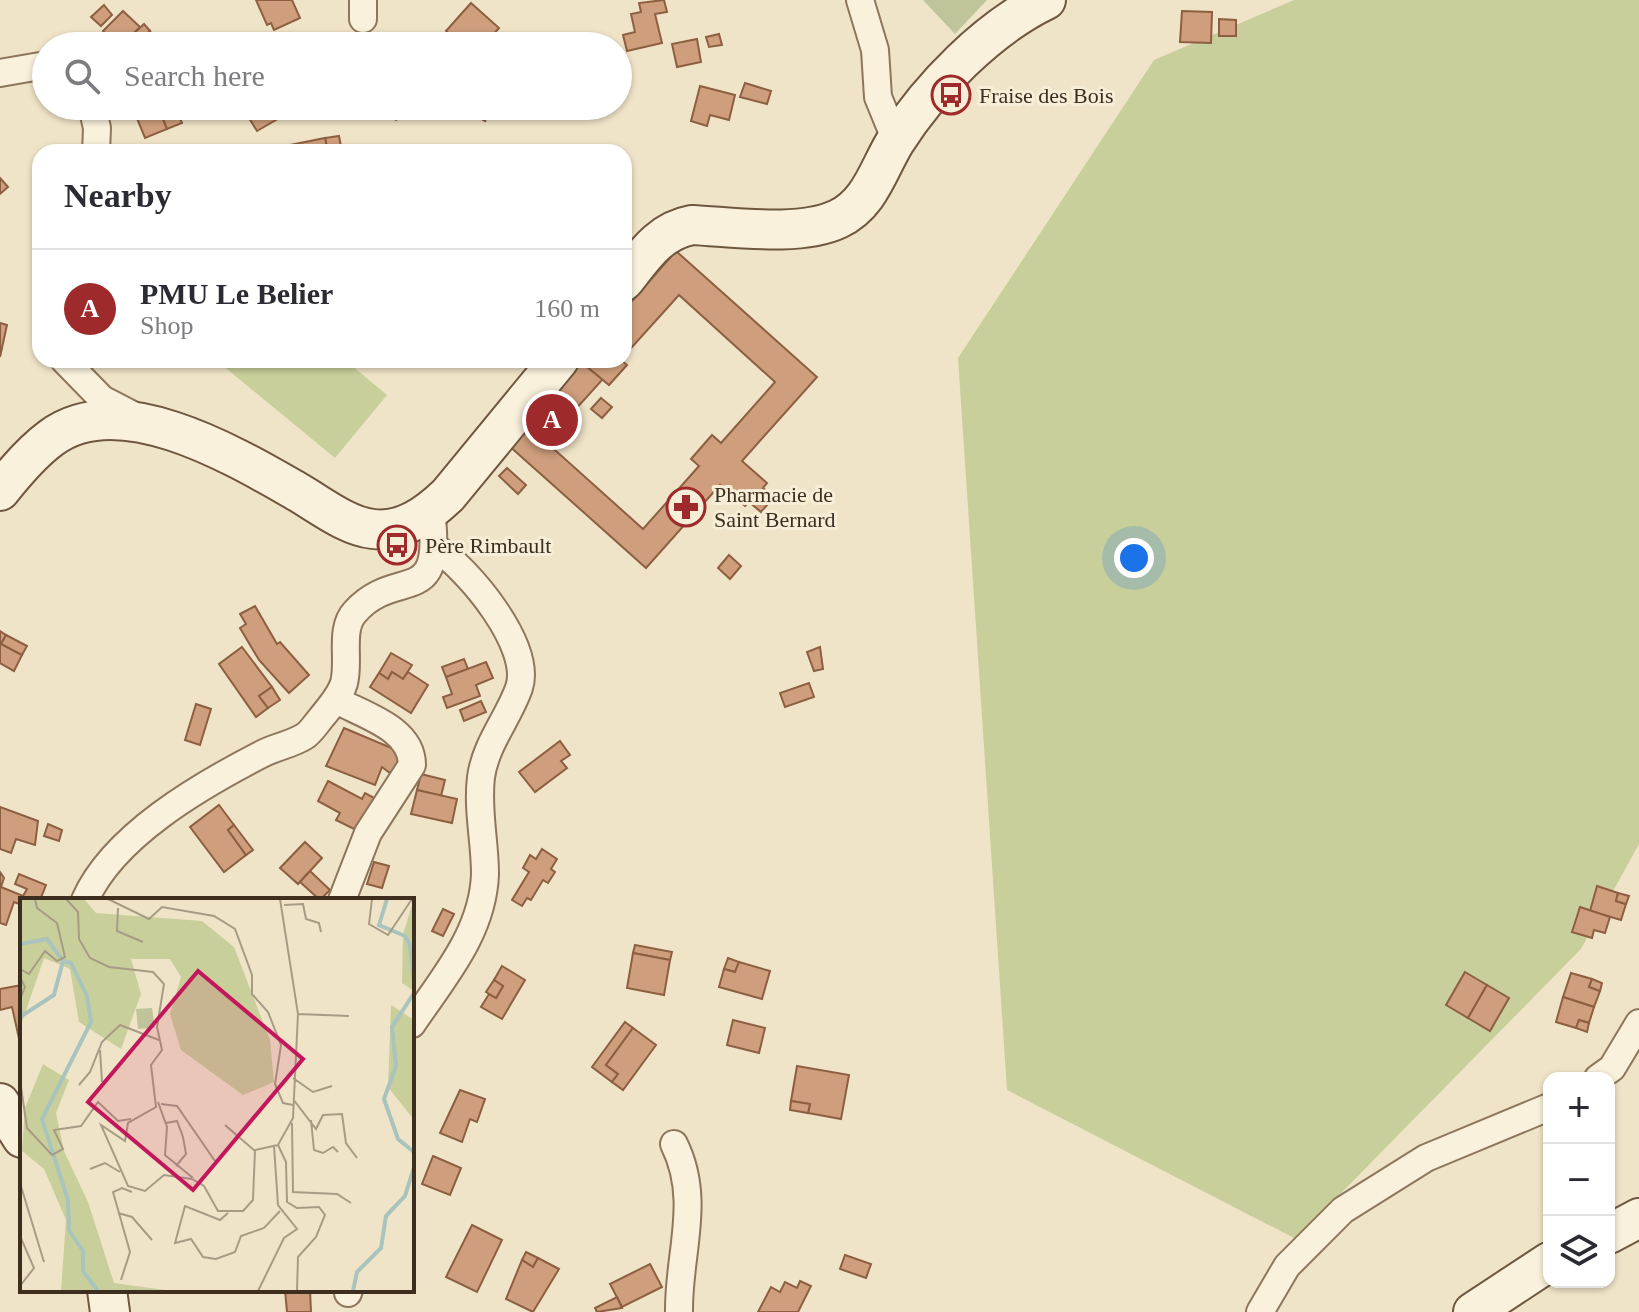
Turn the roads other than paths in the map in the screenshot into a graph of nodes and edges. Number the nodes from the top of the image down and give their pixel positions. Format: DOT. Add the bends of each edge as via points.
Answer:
graph roads {
  1 [pos="860,0"];
  2 [pos="1046,0"];
  3 [pos="32,67"];
  4 [pos="0,73"];
  5 [pos="95,120"];
  6 [pos="896,141"];
  7 [pos="96,144"];
  8 [pos="632,271"];
  9 [pos="72,368"];
  10 [pos="552,368"];
  11 [pos="150,424"];
  12 [pos="0,491"];
  13 [pos="433,530"];
  14 [pos="336,700"];
  15 [pos="86,898"];
  16 [pos="343,898"];
  17 [pos="414,1021"];
  18 [pos="1639,1023"];
  19 [pos="1606,1072"];
  20 [pos="0,1103"];
  21 [pos="1543,1109"];
  22 [pos="20,1135"];
  23 [pos="674,1144"];
  24 [pos="1639,1218"];
  25 [pos="1615,1231"];
  26 [pos="1543,1266"];
  27 [pos="107,1292"];
  28 [pos="110,1312"];
  29 [pos="679,1312"];
  30 [pos="1260,1312"];
  31 [pos="1473,1312"];
  1 -- 6 [label="street" via="875,50 878,97"];
  2 -- 6 [label="street" via="982,42"];
  3 -- 4 [label="street"];
  5 -- 7 [label="street"];
  6 -- 8 [label="street" via="866,199 840,219 810,228 674,228"];
  9 -- 11 [label="street" via="102,399"];
  10 -- 13 [label="street" via="448,495"];
  11 -- 12 [label="street" via="94,420 53,436"];
  11 -- 13 [label="street" via="247,463 352,523 371,529"];
  13 -- 14 [label="street" via="433,562 420,578 374,598 350,619 347,668"];
  13 -- 17 [label="street" via="481,589 514,648 521,672 482,768 478,799 485,874 470,936"];
  14 -- 15 [label="street" via="306,735 192,792 110,860"];
  14 -- 16 [label="street" via="403,737 412,755 412,765 368,833"];
  18 -- 19 [label="street"];
  20 -- 22 [label="street"];
  21 -- 30 [label="street" via="1426,1158 1343,1210 1287,1266"];
  23 -- 29 [label="street" via="689,1197"];
  24 -- 25 [label="street"];
  26 -- 31 [label="street"];
  27 -- 28 [label="street"];
}
